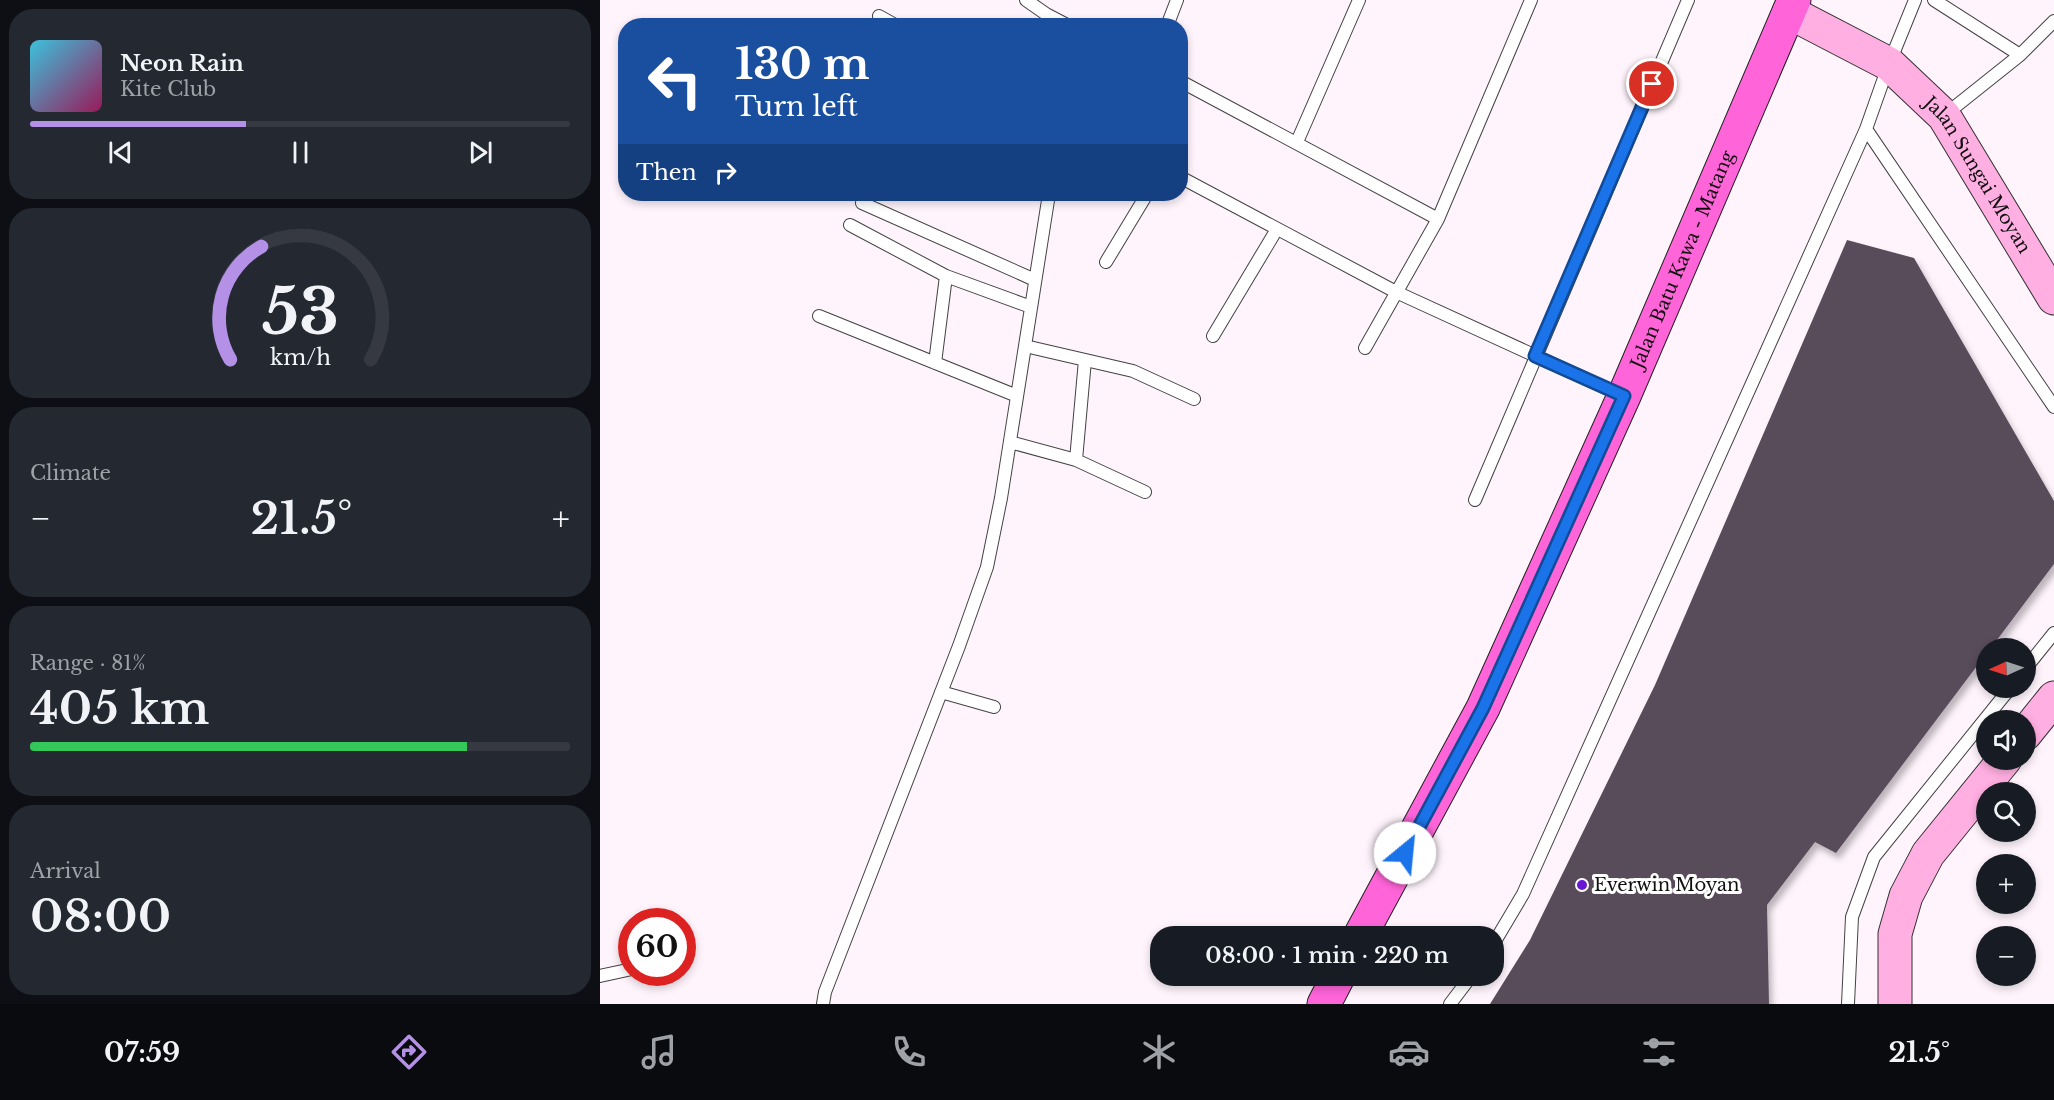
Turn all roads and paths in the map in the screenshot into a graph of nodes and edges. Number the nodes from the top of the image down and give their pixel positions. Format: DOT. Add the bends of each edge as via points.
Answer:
graph roads {
  1 [pos="1026,0"];
  2 [pos="1177,0"];
  3 [pos="1359,0"];
  4 [pos="1532,0"];
  5 [pos="1688,0"];
  6 [pos="1915,0"];
  7 [pos="1934,0"];
  8 [pos="1791,6"];
  9 [pos="879,16"];
  10 [pos="883,18"];
  11 [pos="1054,18"];
  12 [pos="1170,18"];
  13 [pos="2054,21"];
  14 [pos="2020,55"];
  15 [pos="1888,64"];
  16 [pos="1188,85"];
  17 [pos="1944,116"];
  18 [pos="1866,129"];
  19 [pos="1297,142"];
  20 [pos="1188,181"];
  21 [pos="1048,201"];
  22 [pos="1143,201"];
  23 [pos="862,203"];
  24 [pos="1438,219"];
  25 [pos="850,225"];
  26 [pos="1277,229"];
  27 [pos="1106,262"];
  28 [pos="946,276"];
  29 [pos="1035,280"];
  30 [pos="1396,292"];
  31 [pos="2054,298"];
  32 [pos="1031,307"];
  33 [pos="819,316"];
  34 [pos="1214,336"];
  35 [pos="1025,346"];
  36 [pos="1365,348"];
  37 [pos="1535,356"];
  38 [pos="1085,360"];
  39 [pos="934,363"];
  40 [pos="1017,396"];
  41 [pos="1624,396"];
  42 [pos="1194,399"];
  43 [pos="2054,407"];
  44 [pos="1010,442"];
  45 [pos="1076,460"];
  46 [pos="1145,492"];
  47 [pos="1475,500"];
  48 [pos="2054,633"];
  49 [pos="2036,655"];
  50 [pos="941,692"];
  51 [pos="2001,698"];
  52 [pos="2054,698"];
  53 [pos="994,707"];
  54 [pos="2036,720"];
  55 [pos="1995,770"];
  56 [pos="1365,926"];
  57 [pos="1504,926"];
  58 [pos="618,972"];
  59 [pos="600,976"];
  60 [pos="1334,986"];
  61 [pos="1464,986"];
  62 [pos="823,1004"];
  63 [pos="1324,1004"];
  64 [pos="1450,1004"];
  65 [pos="1848,1004"];
  66 [pos="1895,1004"];
  1 -- 11 [label="lane"];
  2 -- 12 [label="lane"];
  3 -- 19 [label="lane"];
  4 -- 24 [label="lane"];
  5 -- 37 [label="lane"];
  6 -- 15 [label="lane"];
  7 -- 14 [label="lane"];
  8 -- 15 [label="street, Jalan Sungai Moyan"];
  8 -- 41 [label="main road, Jalan Batu Kawa - Matang"];
  9 -- 10 [label="lane"];
  13 -- 14 [label="lane"];
  14 -- 17 [label="lane"];
  15 -- 17 [label="street, Jalan Sungai Moyan"];
  15 -- 18 [label="lane"];
  16 -- 19 [label="lane"];
  17 -- 31 [label="street, Jalan Sungai Moyan"];
  18 -- 43 [label="lane"];
  18 -- 57 [label="lane" via="1523,894"];
  19 -- 24 [label="lane"];
  20 -- 26 [label="lane"];
  21 -- 29 [label="lane"];
  22 -- 27 [label="lane"];
  23 -- 29 [label="lane"];
  24 -- 30 [label="lane"];
  25 -- 28 [label="lane"];
  26 -- 30 [label="lane"];
  26 -- 34 [label="lane"];
  28 -- 32 [label="lane"];
  28 -- 39 [label="lane"];
  29 -- 32 [label="lane"];
  30 -- 36 [label="lane"];
  30 -- 37 [label="lane"];
  32 -- 35 [label="lane"];
  33 -- 39 [label="lane"];
  35 -- 38 [label="lane"];
  35 -- 40 [label="lane"];
  37 -- 41 [label="lane"];
  37 -- 47 [label="lane"];
  38 -- 42 [label="lane" via="1133,371"];
  38 -- 45 [label="lane"];
  39 -- 40 [label="lane"];
  40 -- 44 [label="lane"];
  41 -- 56 [label="main road, Jalan Batu Kawa - Matang" via="1483,708"];
  44 -- 45 [label="lane"];
  44 -- 50 [label="lane" via="987,567"];
  45 -- 46 [label="lane"];
  48 -- 49 [label="lane"];
  50 -- 53 [label="lane"];
  50 -- 62 [label="lane"];
  51 -- 65 [label="lane" via="1874,857 1852,917"];
  52 -- 54 [label="street"];
  55 -- 66 [label="street" via="1928,854 1906,896 1895,934"];
  58 -- 59 [label="lane"];
  60 -- 63 [label="main road"];
  61 -- 64 [label="lane"];
}
